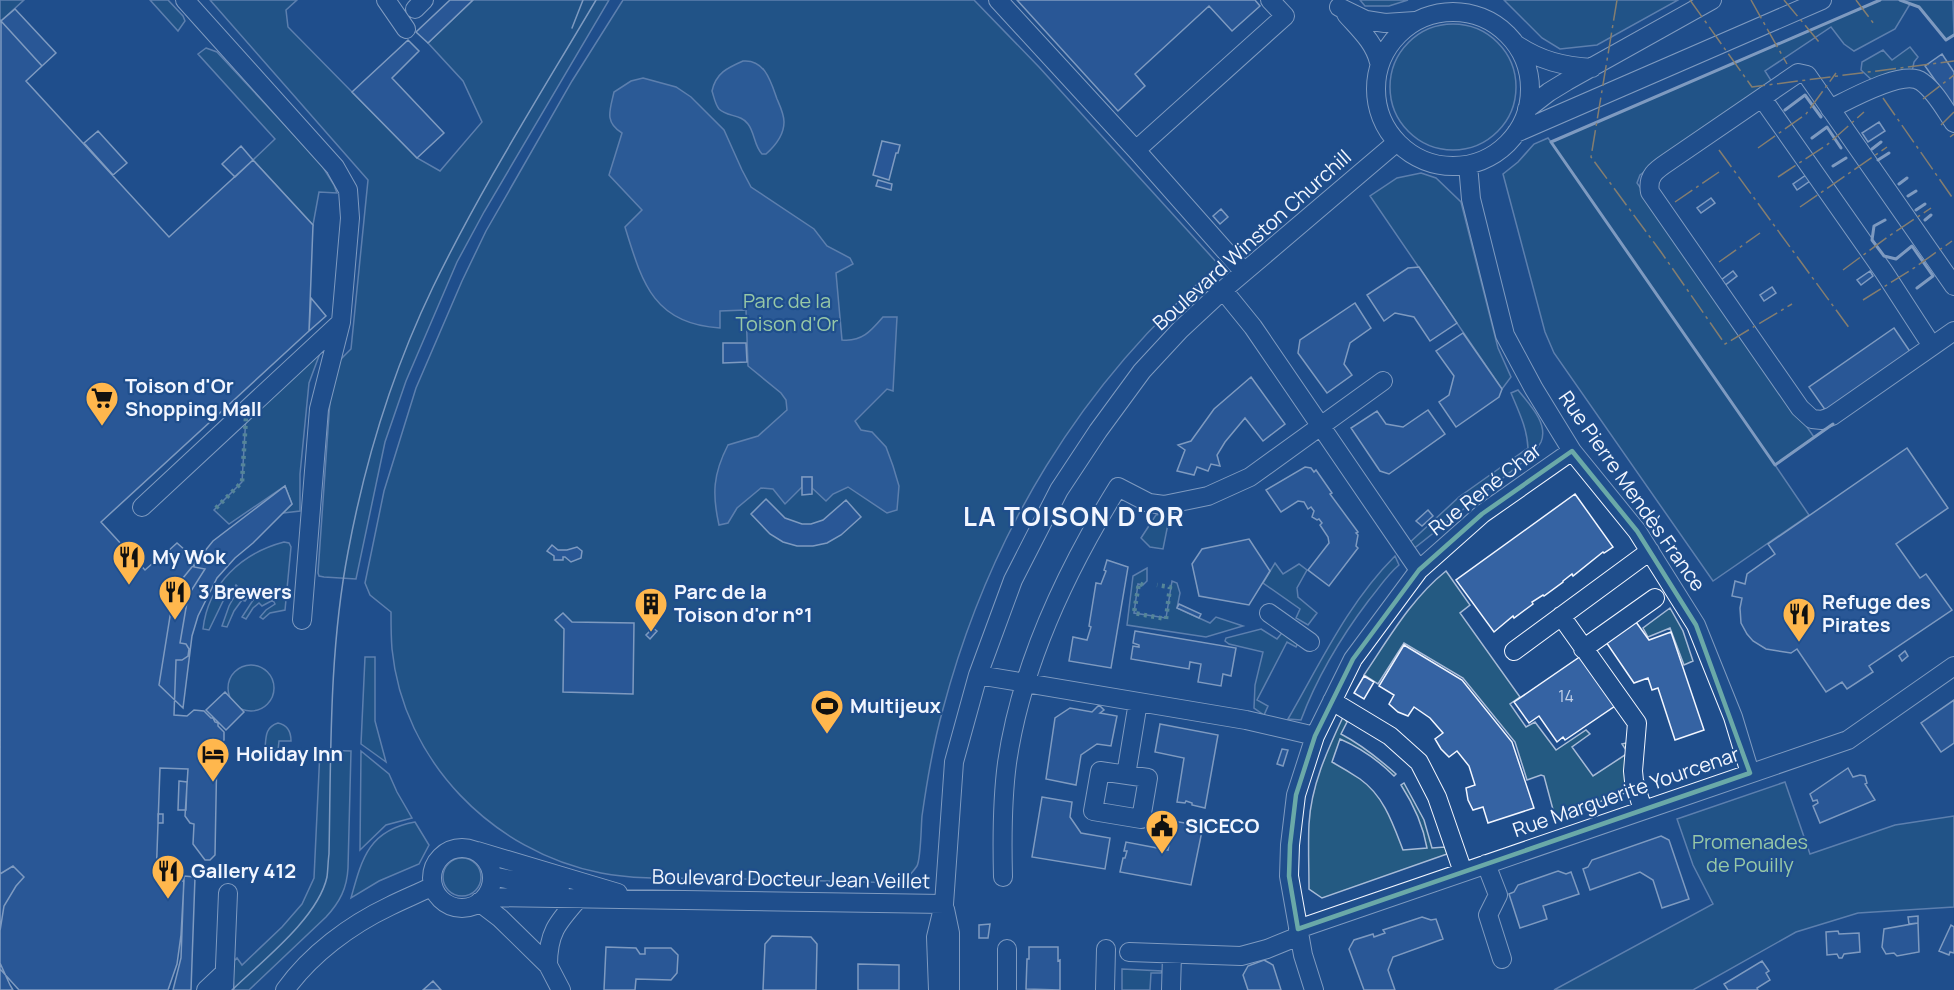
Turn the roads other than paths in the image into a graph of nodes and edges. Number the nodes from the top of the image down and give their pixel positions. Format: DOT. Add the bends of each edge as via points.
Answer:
graph roads {
  1 [pos="185,0"];
  2 [pos="386,0"];
  3 [pos="998,0"];
  4 [pos="1270,0"];
  5 [pos="1712,0"];
  6 [pos="1822,0"];
  7 [pos="1336,3"];
  8 [pos="1477,7"];
  9 [pos="1415,21"];
  10 [pos="406,29"];
  11 [pos="1517,45"];
  12 [pos="1379,62"];
  13 [pos="1592,68"];
  14 [pos="1762,98"];
  15 [pos="1527,109"];
  16 [pos="1830,109"];
  17 [pos="1954,123"];
  18 [pos="1516,133"];
  19 [pos="1397,142"];
  20 [pos="1136,150"];
  21 [pos="1468,165"];
  22 [pos="1244,272"];
  23 [pos="1954,286"];
  24 [pos="1223,290"];
  25 [pos="340,322"];
  26 [pos="1954,331"];
  27 [pos="1932,346"];
  28 [pos="1383,381"];
  29 [pos="1320,426"];
  30 [pos="1572,451"];
  31 [pos="142,507"];
  32 [pos="1650,551"];
  33 [pos="1419,570"];
  34 [pos="1654,598"];
  35 [pos="1269,613"];
  36 [pos="1561,616"];
  37 [pos="302,620"];
  38 [pos="1310,642"];
  39 [pos="1583,649"];
  40 [pos="1514,651"];
  41 [pos="1954,666"];
  42 [pos="978,675"];
  43 [pos="1027,683"];
  44 [pos="1332,701"];
  45 [pos="1138,702"];
  46 [pos="1315,736"];
  47 [pos="1750,773"];
  48 [pos="1126,775"];
  49 [pos="1643,810"];
  50 [pos="476,851"];
  51 [pos="1486,864"];
  52 [pos="1463,872"];
  53 [pos="492,876"];
  54 [pos="1003,877"];
  55 [pos="433,886"];
  56 [pos="228,893"];
  57 [pos="579,898"];
  58 [pos="603,898"];
  59 [pos="637,898"];
  60 [pos="482,900"];
  61 [pos="944,904"];
  62 [pos="1299,932"];
  63 [pos="1007,949"];
  64 [pos="1106,949"];
  65 [pos="1129,952"];
  66 [pos="1172,954"];
  67 [pos="1502,958"];
  68 [pos="548,965"];
  69 [pos="223,982"];
  70 [pos="206,990"];
  71 [pos="285,990"];
  72 [pos="561,990"];
  73 [pos="938,990"];
  74 [pos="950,990"];
  75 [pos="1007,990"];
  76 [pos="1105,990"];
  77 [pos="1171,990"];
  78 [pos="1314,990"];
  1 -- 25 [label="street" via="335,167 348,190 350,218"];
  2 -- 10 [label="street"];
  3 -- 20 [label="street"];
  4 -- 20 [label="street" via="1285,16"];
  5 -- 13 [label="street"];
  6 -- 18 [label="street"];
  7 -- 9 [label="street" via="1366,21"];
  7 -- 12 [label="street" via="1370,40"];
  8 -- 9 [label="street" via="1436,13"];
  8 -- 11 [label="street"];
  9 -- 12 [label="street" via="1397,35"];
  11 -- 13 [label="street" via="1551,63"];
  11 -- 15 [label="street" via="1527,67"];
  12 -- 19 [label="street" via="1376,100 1383,123"];
  13 -- 15 [label="street"];
  14 -- 16 [label="street" via="1798,73 1807,75"];
  14 -- 27 [label="street"];
  14 -- 27 [label="street" via="1653,172 1650,192 1800,408 1812,419 1832,416"];
  15 -- 18 [label="street"];
  16 -- 17 [label="street" via="1906,78 1920,80"];
  16 -- 23 [label="street"];
  18 -- 21 [label="street" via="1503,147"];
  19 -- 21 [label="street" via="1418,158 1442,165"];
  19 -- 22 [label="street, Boulevard Winston Churchill"];
  20 -- 22 [label="street"];
  21 -- 30 [label="street, Rue Pierre Mendès France" via="1471,199 1505,335"];
  22 -- 24 [label="street, Boulevard Winston Churchill"];
  24 -- 29 [label="street"];
  24 -- 42 [label="street, Boulevard Winston Churchill" via="1142,371 1059,490 1013,580"];
  25 -- 31 [label="street"];
  25 -- 37 [label="street" via="319,409"];
  26 -- 27 [label="street"];
  28 -- 29 [label="street"];
  29 -- 33 [label="street"];
  29 -- 43 [label="street" via="1250,477 1208,496 1164,505 1149,503 1118,487 1060,592"];
  30 -- 32 [label="street, Rue Pierre Mendès France"];
  30 -- 33 [label="street, Rue René Char" via="1482,514"];
  32 -- 36 [label="street"];
  32 -- 47 [label="street, Rue Pierre Mendès France" via="1696,625 1733,717"];
  33 -- 44 [label="street, Rue René Char" via="1353,659"];
  34 -- 39 [label="street"];
  35 -- 38 [label="street"];
  36 -- 39 [label="street"];
  36 -- 40 [label="street"];
  39 -- 49 [label="street" via="1637,723 1633,771"];
  41 -- 47 [label="street, Rue Marguerite Yourcenar" via="1848,740"];
  42 -- 43 [label="street"];
  42 -- 61 [label="street, Boulevard Winston Churchill" via="954,762"];
  43 -- 45 [label="street"];
  43 -- 54 [label="street" via="1007,762"];
  44 -- 46 [label="street, Rue René Char"];
  44 -- 52 [label="street" via="1390,736 1419,762 1437,797"];
  45 -- 46 [label="street"];
  45 -- 48 [label="street"];
  46 -- 62 [label="street, Rue René Char" via="1296,795 1290,845 1289,876"];
  47 -- 49 [label="street, Rue Marguerite Yourcenar"];
  49 -- 51 [label="street, Rue Marguerite Yourcenar"];
  50 -- 53 [label="street" via="487,861"];
  50 -- 55 [label="street" via="447,851 434,866"];
  50 -- 59 [label="street, Boulevard Docteur Jean Veillet"];
  51 -- 52 [label="street, Rue Marguerite Yourcenar"];
  51 -- 67 [label="street" via="1498,895 1488,915"];
  52 -- 62 [label="street, Rue Marguerite Yourcenar"];
  53 -- 58 [label="street, Boulevard Docteur Jean Veillet"];
  53 -- 60 [label="street"];
  55 -- 60 [label="street" via="437,895 452,906 461,908"];
  55 -- 71 [label="street" via="366,919 325,947"];
  56 -- 69 [label="street"];
  57 -- 58 [label="street, Boulevard Docteur Jean Veillet"];
  57 -- 60 [label="street, Boulevard Docteur Jean Veillet"];
  57 -- 68 [label="street" via="553,931"];
  58 -- 59 [label="street, Boulevard Docteur Jean Veillet"];
  59 -- 61 [label="street, Boulevard Docteur Jean Veillet"];
  60 -- 68 [label="street"];
  61 -- 73 [label="street, Boulevard Winston Churchill" via="936,937"];
  61 -- 74 [label="street, Boulevard Winston Churchill" via="950,933"];
  62 -- 66 [label="street, Rue Marguerite Yourcenar" via="1267,949 1241,956"];
  62 -- 78 [label="street, Rue René Char"];
  63 -- 75 [label="street"];
  64 -- 76 [label="street"];
  65 -- 66 [label="street, Rue Marguerite Yourcenar"];
  66 -- 77 [label="street"];
  68 -- 72 [label="street"];
  69 -- 70 [label="street"];
}
